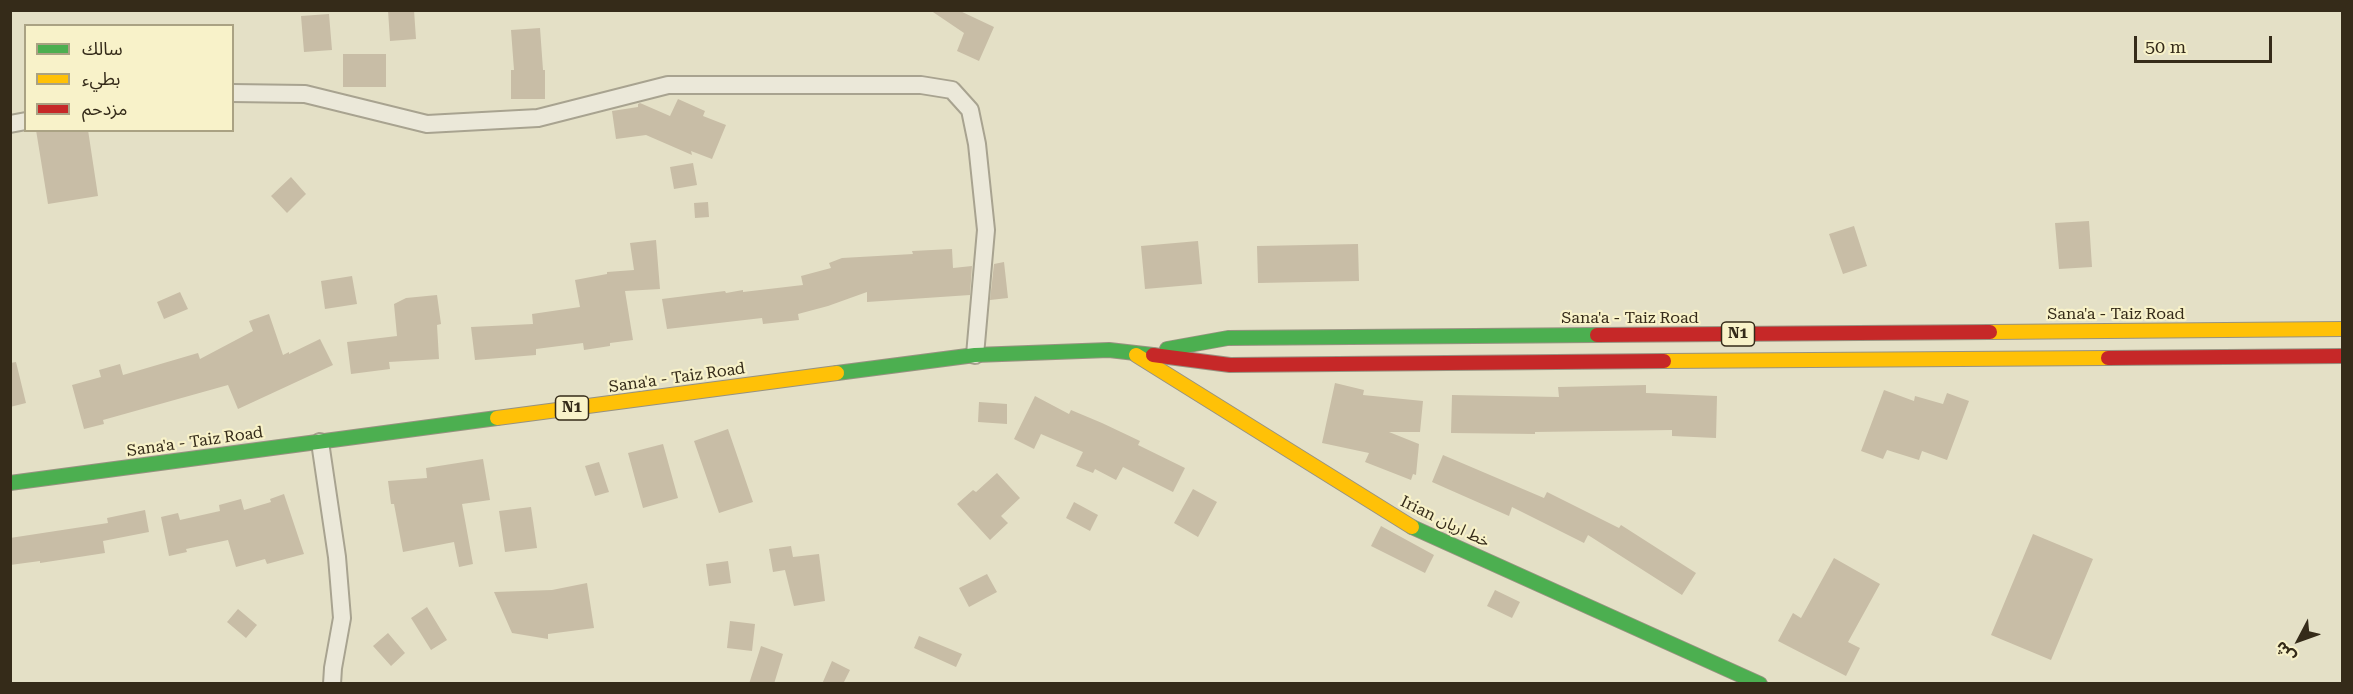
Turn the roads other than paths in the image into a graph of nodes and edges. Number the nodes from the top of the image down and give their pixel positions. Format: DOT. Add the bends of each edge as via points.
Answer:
graph roads {
  1 [pos="234,93"];
  2 [pos="2343,329"];
  3 [pos="1135,354"];
  4 [pos="975,355"];
  5 [pos="2343,356"];
  6 [pos="320,442"];
  7 [pos="10,483"];
  8 [pos="332,684"];
  9 [pos="1760,684"];
  1 -- 4 [label="street" via="305,94 427,123 538,118 668,85 921,85 952,90 970,110 986,230"];
  2 -- 3 [label="main road, Sana'a - Taiz Road / N1" via="1228,338"];
  3 -- 4 [label="main road, Sana'a - Taiz Road / N1" via="1109,350"];
  3 -- 5 [label="main road, Sana'a - Taiz Road / N1" via="1230,365"];
  3 -- 9 [label="main road, Irian خط اريان" via="1407,525"];
  4 -- 6 [label="main road, Sana'a - Taiz Road / N1"];
  6 -- 7 [label="main road, Sana'a - Taiz Road / N1"];
  6 -- 8 [label="street" via="342,618"];
}
